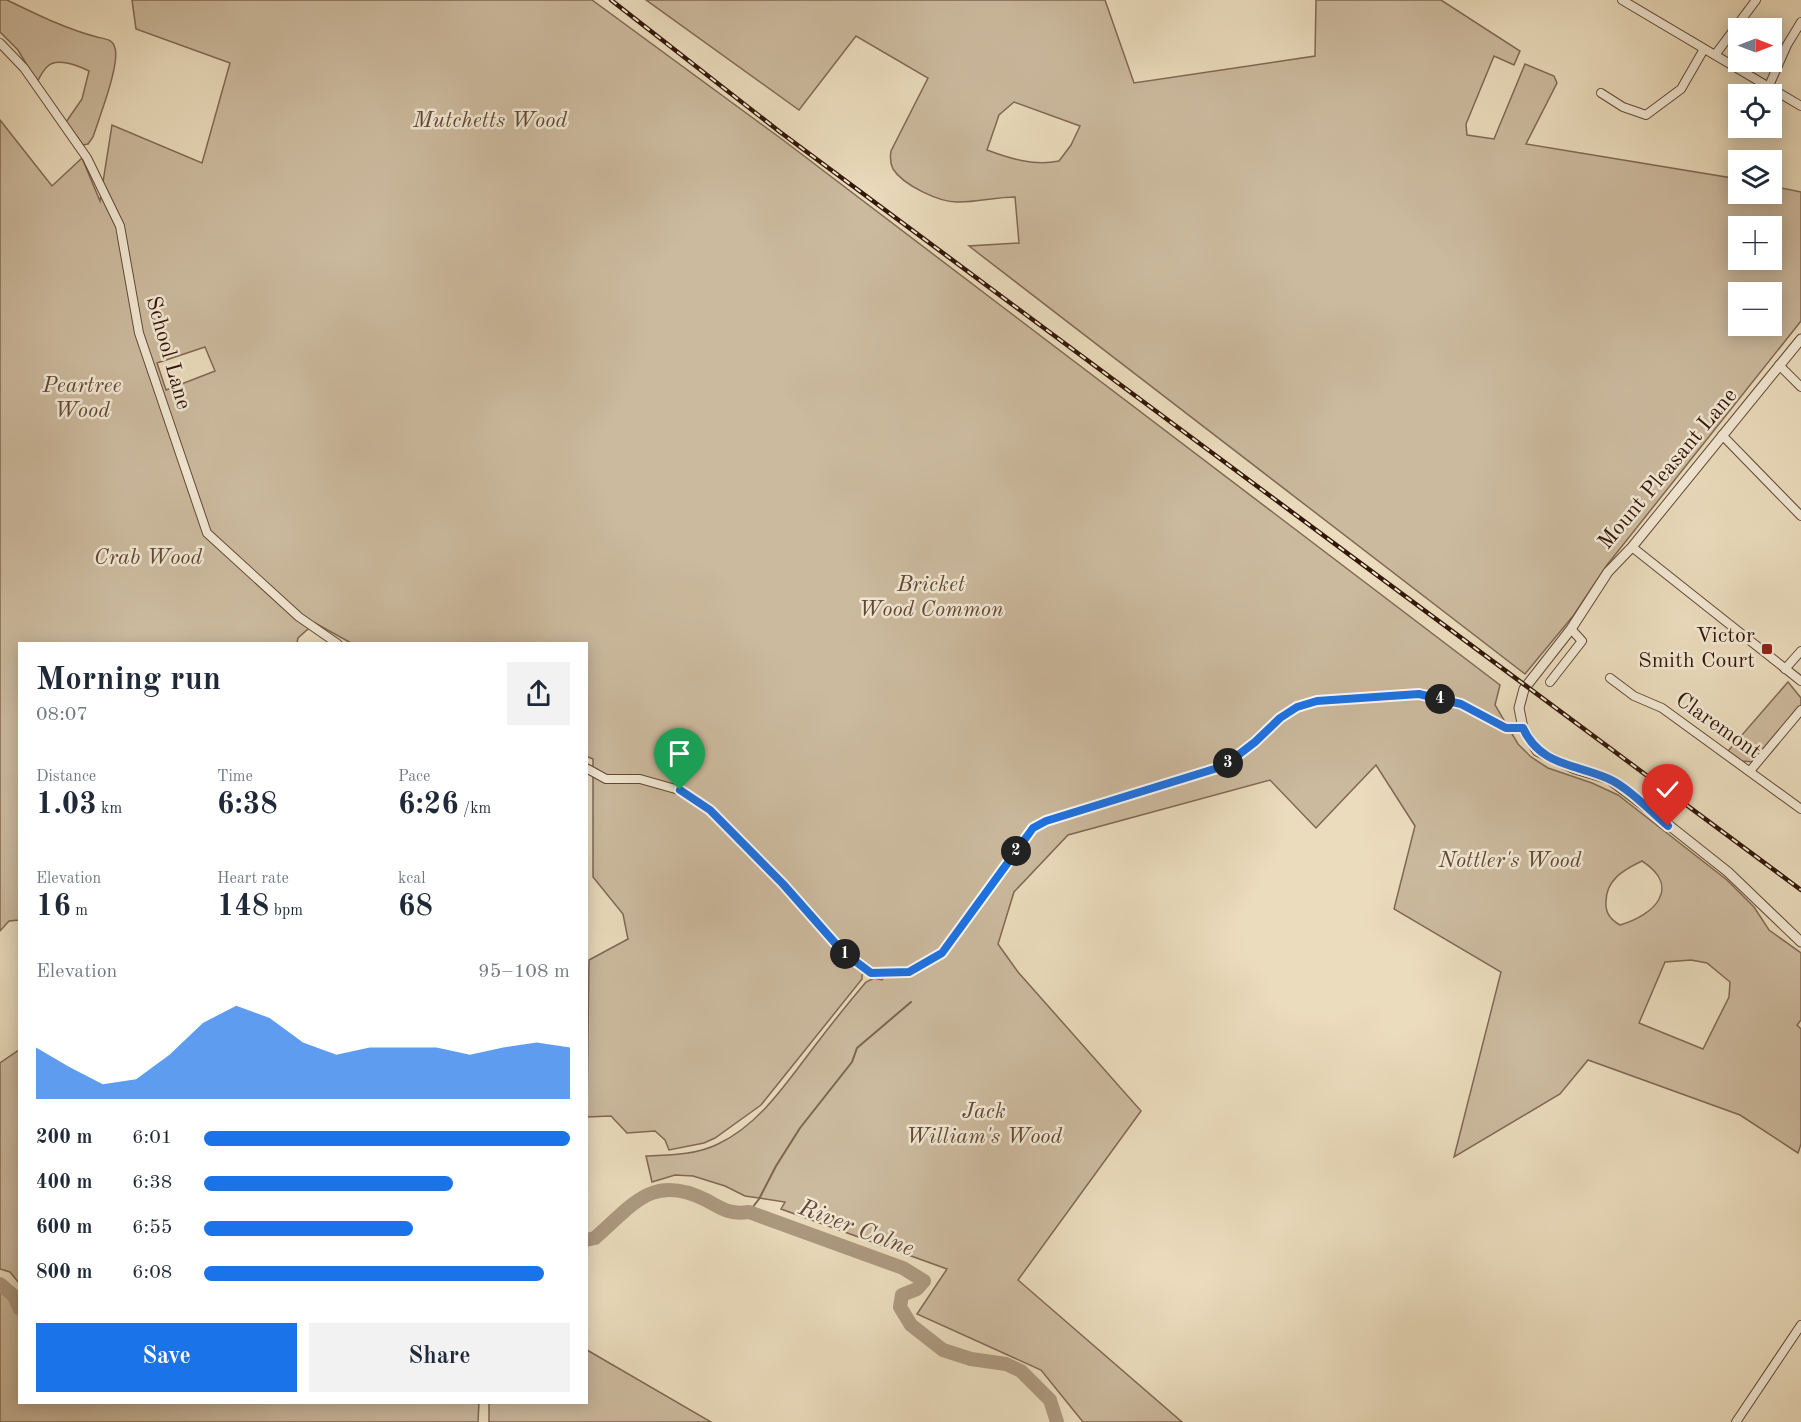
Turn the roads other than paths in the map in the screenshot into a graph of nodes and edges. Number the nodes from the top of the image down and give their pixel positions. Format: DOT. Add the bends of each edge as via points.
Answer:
graph roads {
  1 [pos="1622,0"];
  2 [pos="1756,0"];
  3 [pos="1801,22"];
  4 [pos="0,44"];
  5 [pos="1704,49"];
  6 [pos="1715,55"];
  7 [pos="1762,84"];
  8 [pos="1770,84"];
  9 [pos="1601,93"];
  10 [pos="1782,96"];
  11 [pos="1801,106"];
  12 [pos="1801,339"];
  13 [pos="1779,364"];
  14 [pos="1801,387"];
  15 [pos="1722,435"];
  16 [pos="1801,516"];
  17 [pos="1632,547"];
  18 [pos="1571,629"];
  19 [pos="335,642"];
  20 [pos="1801,651"];
  21 [pos="1785,669"];
  22 [pos="1610,678"];
  23 [pos="1801,681"];
  24 [pos="1551,682"];
  25 [pos="1801,710"];
  26 [pos="1523,728"];
  27 [pos="588,769"];
  28 [pos="1750,771"];
  29 [pos="1801,809"];
  30 [pos="1801,942"];
  31 [pos="1801,1325"];
  32 [pos="1736,1422"];
  1 -- 5 [label="street"];
  2 -- 6 [label="street"];
  3 -- 8 [label="street"];
  4 -- 19 [label="street, School Lane" via="24,68 87,158 120,226 139,333 207,533 299,617"];
  5 -- 6 [label="street"];
  5 -- 9 [label="street" via="1681,89 1646,115"];
  6 -- 7 [label="street"];
  10 -- 11 [label="street"];
  12 -- 13 [label="street, Mount Pleasant Lane"];
  13 -- 14 [label="street"];
  13 -- 15 [label="street, Mount Pleasant Lane"];
  15 -- 16 [label="street"];
  15 -- 17 [label="street, Mount Pleasant Lane"];
  17 -- 18 [label="street, Mount Pleasant Lane" via="1608,572"];
  17 -- 21 [label="street"];
  18 -- 24 [label="street" via="1582,641"];
  18 -- 26 [label="street, Mount Pleasant Lane" via="1521,695"];
  20 -- 21 [label="street"];
  21 -- 23 [label="street"];
  22 -- 28 [label="street, Claremont" via="1634,696 1654,703"];
  25 -- 28 [label="street"];
  26 -- 27 [label="street" via="1506,728 1461,704 1419,694 1317,701 1297,707 1224,766 1033,828 942,953 909,972 871,973 843,952 710,810 680,790 640,779 606,779"];
  26 -- 30 [label="street" via="1537,751 1575,769 1609,779 1646,807 1728,872"];
  28 -- 29 [label="street, Claremont"];
  31 -- 32 [label="street"];
}
